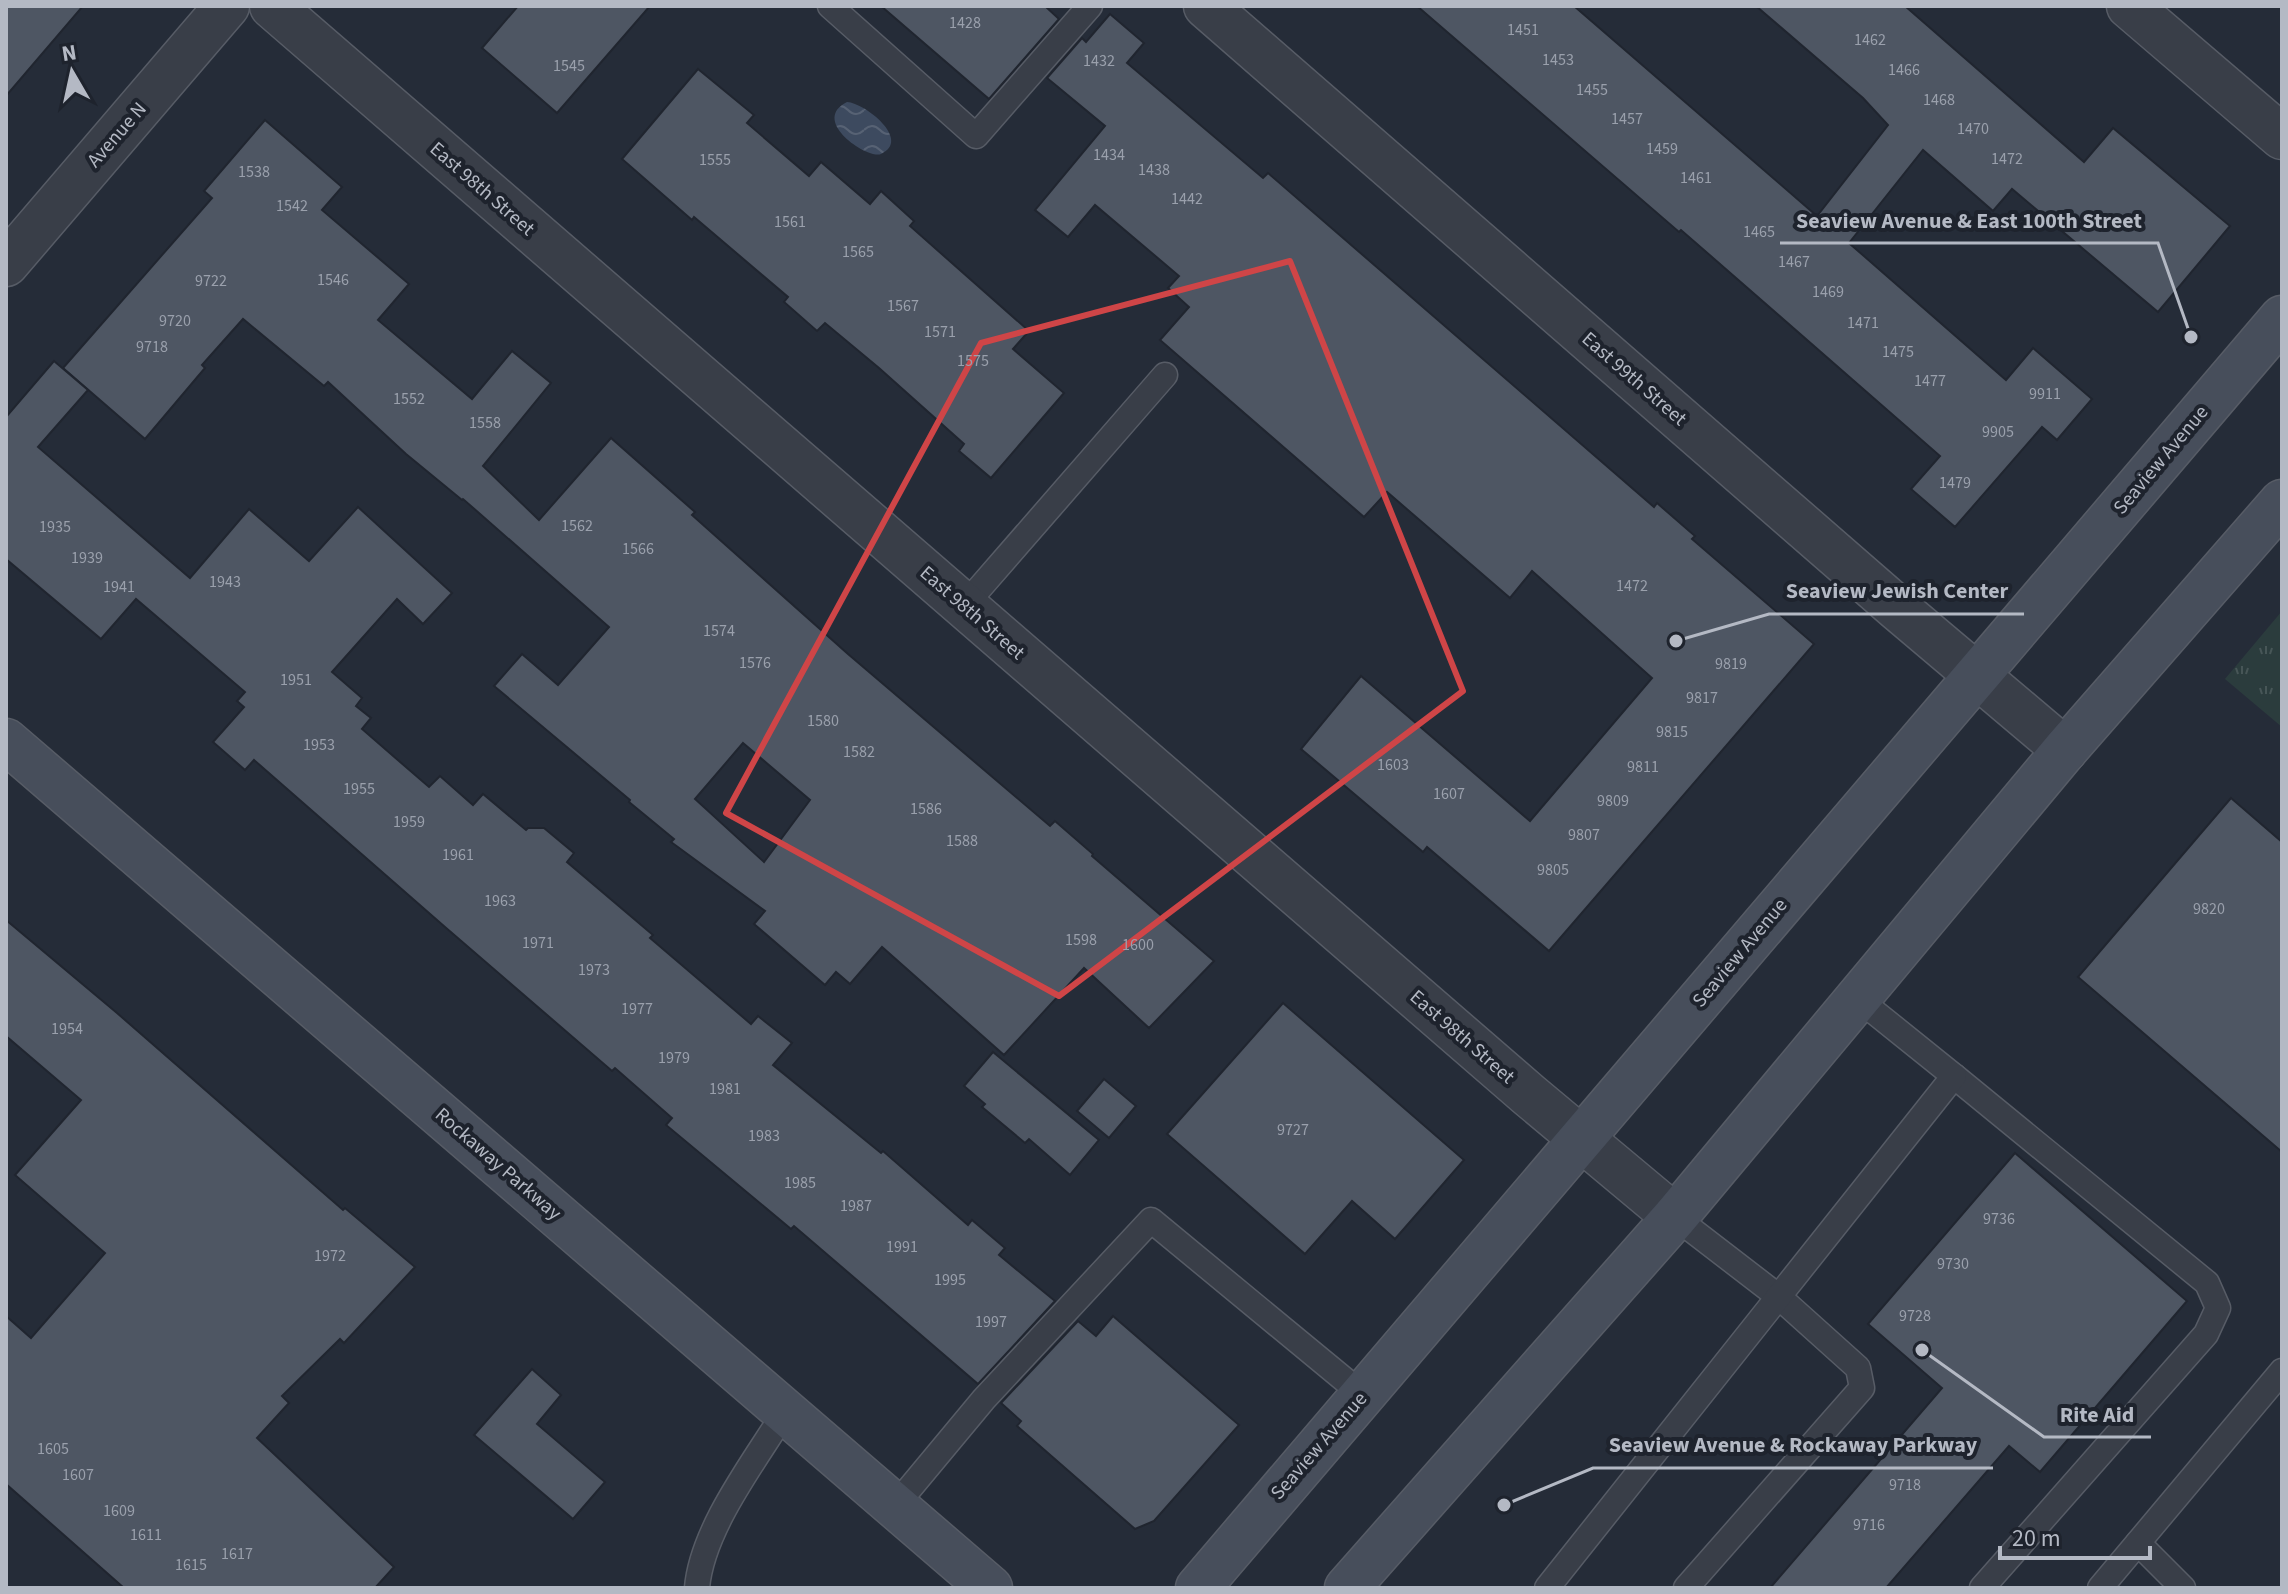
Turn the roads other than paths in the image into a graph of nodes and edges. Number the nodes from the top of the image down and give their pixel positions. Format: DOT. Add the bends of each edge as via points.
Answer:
graph roads {
  1 [pos="227,6"];
  2 [pos="272,6"];
  3 [pos="830,6"];
  4 [pos="1090,6"];
  5 [pos="1206,6"];
  6 [pos="2129,6"];
  7 [pos="2282,137"];
  8 [pos="6,264"];
  9 [pos="2282,318"];
  10 [pos="1165,375"];
  11 [pos="2282,502"];
  12 [pos="964,606"];
  13 [pos="1977,677"];
  14 [pos="6,741"];
  15 [pos="2065,750"];
  16 [pos="1857,998"];
  17 [pos="1954,1076"];
  18 [pos="1581,1140"];
  19 [pos="1675,1217"];
  20 [pos="1779,1297"];
  21 [pos="2282,1371"];
  22 [pos="1363,1395"];
  23 [pos="785,1412"];
  24 [pos="895,1506"];
  25 [pos="2138,1543"];
  26 [pos="697,1588"];
  27 [pos="990,1588"];
  28 [pos="1198,1588"];
  29 [pos="1347,1588"];
  30 [pos="1547,1588"];
  31 [pos="1686,1588"];
  32 [pos="1982,1588"];
  33 [pos="2100,1588"];
  34 [pos="2183,1588"];
  1 -- 8 [label="street, Avenue N"];
  2 -- 12 [label="street, East 98th Street"];
  3 -- 4 [label="lane" via="976,136"];
  5 -- 13 [label="street, East 99th Street"];
  6 -- 7 [label="street"];
  9 -- 13 [label="street, Seaview Avenue"];
  10 -- 12 [label="lane"];
  11 -- 15 [label="street"];
  12 -- 18 [label="street, East 98th Street"];
  13 -- 15 [label="street, East 99th Street"];
  13 -- 18 [label="street, Seaview Avenue"];
  14 -- 23 [label="street, Rockaway Parkway"];
  15 -- 16 [label="street"];
  16 -- 17 [label="lane"];
  16 -- 19 [label="street"];
  17 -- 20 [label="lane"];
  17 -- 32 [label="lane" via="2207,1283 2218,1308 2206,1334"];
  18 -- 19 [label="street, East 98th Street"];
  18 -- 22 [label="street, Seaview Avenue"];
  19 -- 20 [label="lane"];
  19 -- 29 [label="street"];
  20 -- 30 [label="lane"];
  20 -- 31 [label="lane" via="1858,1368 1862,1388"];
  21 -- 25 [label="lane"];
  22 -- 24 [label="lane" via="1151,1220 984,1399"];
  22 -- 28 [label="street, Seaview Avenue"];
  23 -- 24 [label="street, Rockaway Parkway"];
  23 -- 26 [label="lane" via="707,1544"];
  24 -- 27 [label="street, Rockaway Parkway"];
  25 -- 33 [label="lane"];
  25 -- 34 [label="lane"];
}
